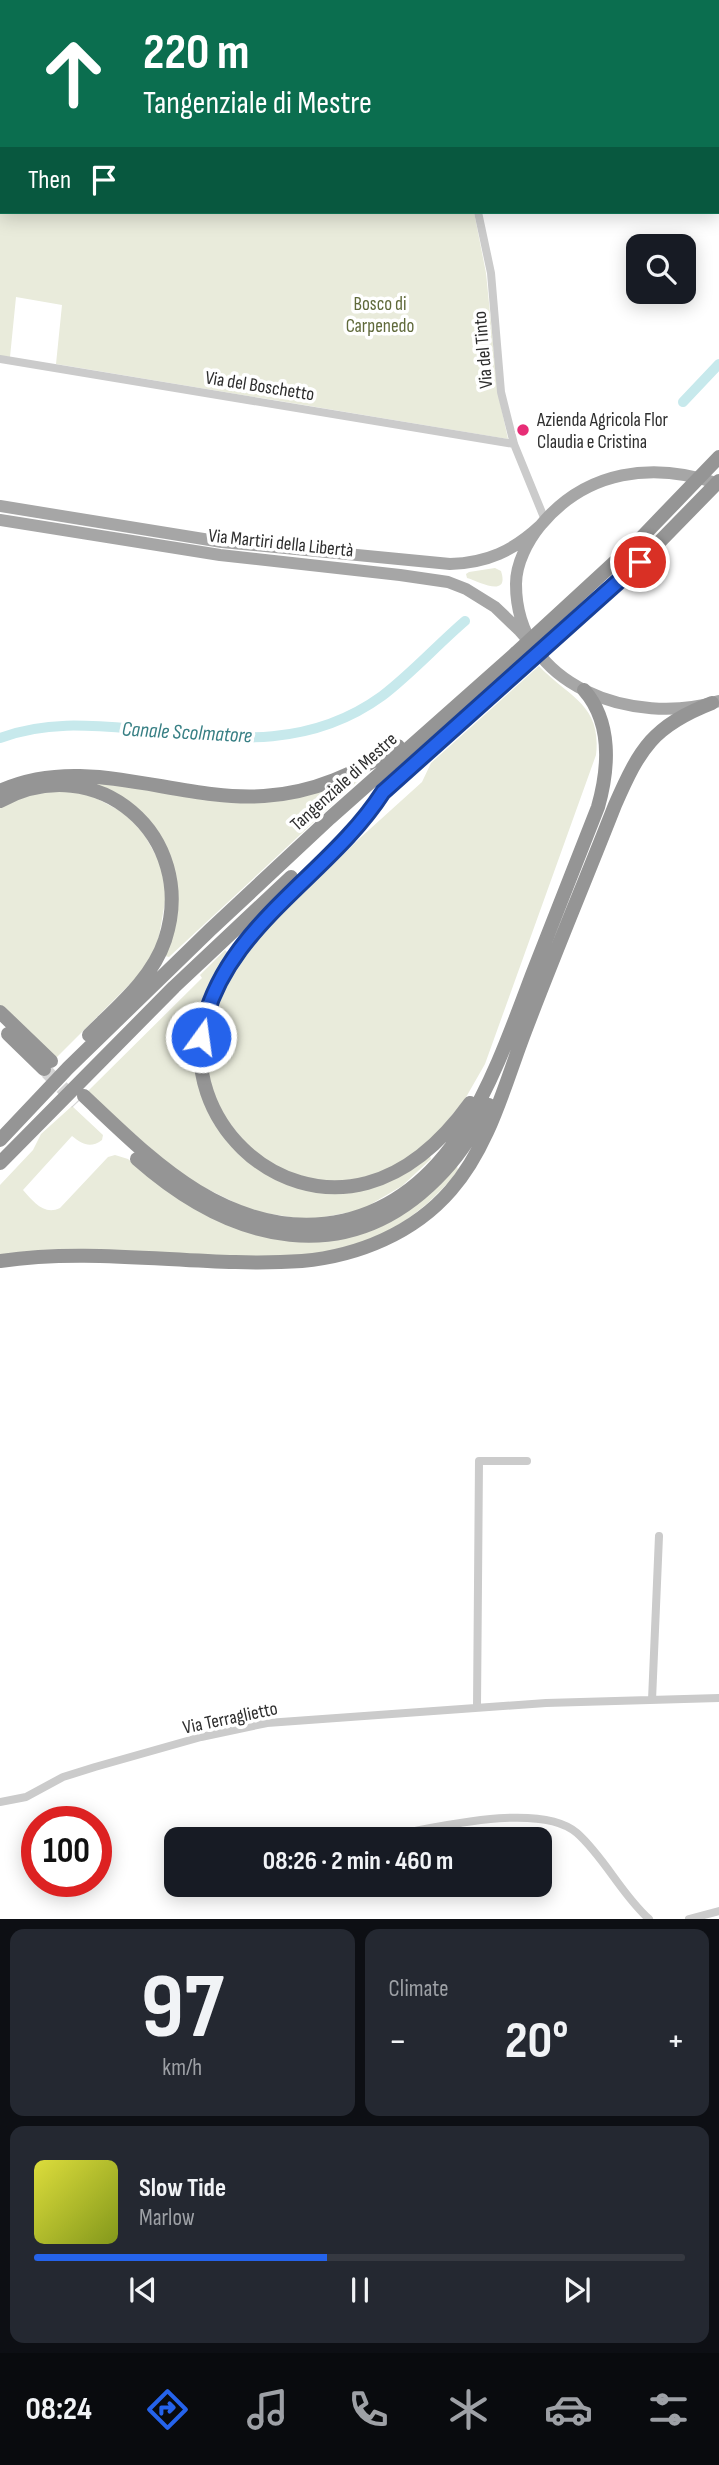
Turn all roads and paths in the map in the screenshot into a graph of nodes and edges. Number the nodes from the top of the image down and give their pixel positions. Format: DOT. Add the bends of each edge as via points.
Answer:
graph roads {
  1 [pos="478,214"];
  2 [pos="0,359"];
  3 [pos="514,444"];
  4 [pos="719,457"];
  5 [pos="719,483"];
  6 [pos="0,506"];
  7 [pos="0,520"];
  8 [pos="543,523"];
  9 [pos="535,648"];
  10 [pos="584,690"];
  11 [pos="716,702"];
  12 [pos="447,716"];
  13 [pos="0,790"];
  14 [pos="383,792"];
  15 [pos="0,802"];
  16 [pos="0,1012"];
  17 [pos="0,1025"];
  18 [pos="521,1041"];
  19 [pos="501,1055"];
  20 [pos="68,1068"];
  21 [pos="0,1140"];
  22 [pos="0,1163"];
  23 [pos="0,1261"];
  24 [pos="527,1461"];
  25 [pos="659,1536"];
  26 [pos="719,1698"];
  27 [pos="652,1700"];
  28 [pos="477,1707"];
  29 [pos="0,1802"];
  30 [pos="457,1824"];
  31 [pos="440,1827"];
  32 [pos="457,1827"];
  33 [pos="719,1911"];
  34 [pos="649,1919"];
  35 [pos="689,1919"];
  1 -- 3 [label="street, Via del Tinto" via="491,273 501,392"];
  2 -- 3 [label="street, Via del Boschetto"];
  3 -- 8 [label="street, Via del Tinto"];
  4 -- 12 [label="highway, Tangenziale di Mestre, bridge" via="641,538"];
  5 -- 8 [label="main road" via="674,473 610,478 563,501"];
  5 -- 14 [label="highway, Tangenziale di Mestre, bridge" via="629,573"];
  6 -- 8 [label="main road, Via Martiri della Libertà" via="222,542 450,564 500,556"];
  7 -- 9 [label="main road, Via Martiri della Libertà" via="220,555 449,582 495,607"];
  8 -- 9 [label="main road" via="523,554 516,583 520,612"];
  9 -- 10 [label="main road, Via Martiri della Libertà"];
  10 -- 11 [label="main road, Via Martiri della Libertà" via="612,702 645,708 676,709"];
  10 -- 19 [label="highway" via="604,730 602,792"];
  11 -- 18 [label="highway" via="665,726 635,763"];
  12 -- 13 [label="highway" via="359,771 289,793 229,795 66,776 26,780"];
  12 -- 20 [label="highway, Tangenziale di Mestre" via="330,818"];
  14 -- 19 [label="highway" via="358,827 263,919 215,991 203,1025 201,1050 215,1112 233,1141 267,1168 308,1184 355,1186 392,1174 431,1147 465,1109"];
  14 -- 22 [label="highway, Tangenziale di Mestre" via="174,987"];
  15 -- 20 [label="highway" via="30,790 62,785 110,797 147,827 169,872 170,924 159,956 140,983 80,1044"];
  16 -- 17 [label="highway" via="47,1065"];
  18 -- 19 [label="highway" via="486,1112 436,1180 378,1221 332,1236 260,1229 202,1206 151,1171 81,1099 157,1163 233,1210 295,1226 329,1225 380,1209 429,1172 464,1129"];
  18 -- 23 [label="highway" via="491,1119 457,1183 419,1220 384,1240 338,1255 294,1261 78,1255"];
  20 -- 21 [label="highway, Tangenziale di Mestre"];
  24 -- 28 [label="street" via="479,1461"];
  25 -- 27 [label="street"];
  26 -- 27 [label="street, Via Terraglietto"];
  27 -- 28 [label="street, Via Terraglietto"];
  28 -- 29 [label="street, Via Terraglietto" via="267,1723 95,1767 63,1777 26,1797"];
  30 -- 31 [label="street"];
  30 -- 32 [label="street"];
  30 -- 34 [label="street" via="520,1816 562,1825 583,1840"];
  33 -- 35 [label="street"];
}
